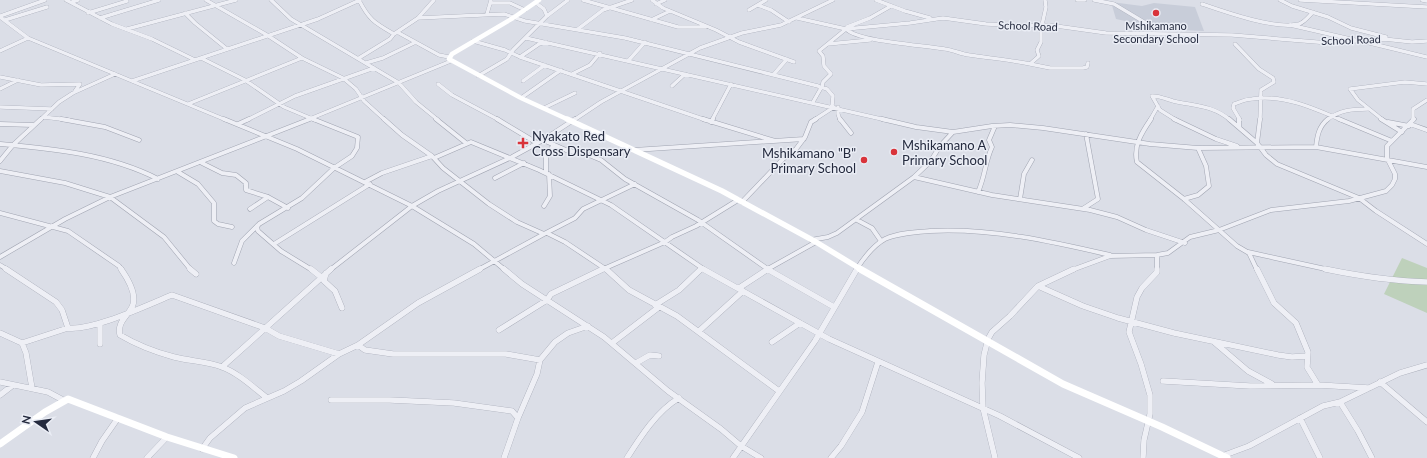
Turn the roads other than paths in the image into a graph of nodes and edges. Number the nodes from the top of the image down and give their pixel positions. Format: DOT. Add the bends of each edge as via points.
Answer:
graph roads {
  1 [pos="45,0"];
  2 [pos="66,0"];
  3 [pos="78,0"];
  4 [pos="159,0"];
  5 [pos="206,0"];
  6 [pos="236,0"];
  7 [pos="271,0"];
  8 [pos="359,0"];
  9 [pos="434,0"];
  10 [pos="568,0"];
  11 [pos="583,0"];
  12 [pos="632,0"];
  13 [pos="652,0"];
  14 [pos="665,0"];
  15 [pos="766,0"];
  16 [pos="833,0"];
  17 [pos="876,0"];
  18 [pos="1045,0"];
  19 [pos="1077,0"];
  20 [pos="1085,0"];
  21 [pos="1094,0"];
  22 [pos="1280,0"];
  23 [pos="1300,0"];
  24 [pos="1422,0"];
  25 [pos="127,1"];
  26 [pos="538,1"];
  27 [pos="1427,1"];
  28 [pos="72,2"];
  29 [pos="491,2"];
  30 [pos="656,4"];
  31 [pos="1202,4"];
  32 [pos="758,5"];
  33 [pos="47,6"];
  34 [pos="214,6"];
  35 [pos="891,6"];
  36 [pos="1427,7"];
  37 [pos="612,8"];
  38 [pos="525,10"];
  39 [pos="749,10"];
  40 [pos="670,11"];
  41 [pos="1313,12"];
  42 [pos="88,13"];
  43 [pos="185,14"];
  44 [pos="487,14"];
  45 [pos="547,16"];
  46 [pos="0,17"];
  47 [pos="100,18"];
  48 [pos="418,18"];
  49 [pos="513,18"];
  50 [pos="797,18"];
  51 [pos="932,19"];
  52 [pos="5,20"];
  53 [pos="651,20"];
  54 [pos="789,22"];
  55 [pos="540,23"];
  56 [pos="300,25"];
  57 [pos="1042,25"];
  58 [pos="1290,25"];
  59 [pos="710,28"];
  60 [pos="1154,28"];
  61 [pos="127,29"];
  62 [pos="578,29"];
  63 [pos="845,29"];
  64 [pos="396,33"];
  65 [pos="267,35"];
  66 [pos="730,36"];
  67 [pos="28,38"];
  68 [pos="526,38"];
  69 [pos="874,39"];
  70 [pos="1396,40"];
  71 [pos="473,41"];
  72 [pos="1360,41"];
  73 [pos="1427,41"];
  74 [pos="414,42"];
  75 [pos="548,42"];
  76 [pos="645,42"];
  77 [pos="828,44"];
  78 [pos="1235,44"];
  79 [pos="227,49"];
  80 [pos="0,51"];
  81 [pos="512,52"];
  82 [pos="689,53"];
  83 [pos="600,54"];
  84 [pos="520,57"];
  85 [pos="1427,57"];
  86 [pos="200,58"];
  87 [pos="302,58"];
  88 [pos="358,58"];
  89 [pos="450,59"];
  90 [pos="786,59"];
  91 [pos="195,60"];
  92 [pos="629,60"];
  93 [pos="794,62"];
  94 [pos="366,63"];
  95 [pos="1088,63"];
  96 [pos="545,64"];
  97 [pos="1030,64"];
  98 [pos="374,68"];
  99 [pos="661,68"];
  100 [pos="561,70"];
  101 [pos="115,74"];
  102 [pos="572,74"];
  103 [pos="685,74"];
  104 [pos="774,74"];
  105 [pos="478,76"];
  106 [pos="0,77"];
  107 [pos="343,78"];
  108 [pos="18,80"];
  109 [pos="245,80"];
  110 [pos="132,81"];
  111 [pos="523,81"];
  112 [pos="399,82"];
  113 [pos="438,84"];
  114 [pos="730,84"];
  115 [pos="1427,84"];
  116 [pos="672,86"];
  117 [pos="821,87"];
  118 [pos="0,89"];
  119 [pos="620,91"];
  120 [pos="73,93"];
  121 [pos="575,93"];
  122 [pos="362,97"];
  123 [pos="521,98"];
  124 [pos="1261,98"];
  125 [pos="1427,100"];
  126 [pos="814,102"];
  127 [pos="188,104"];
  128 [pos="278,104"];
  129 [pos="1158,106"];
  130 [pos="0,107"];
  131 [pos="835,107"];
  132 [pos="544,108"];
  133 [pos="52,109"];
  134 [pos="1368,109"];
  135 [pos="43,117"];
  136 [pos="1331,117"];
  137 [pos="311,118"];
  138 [pos="570,121"];
  139 [pos="711,122"];
  140 [pos="1386,122"];
  141 [pos="0,124"];
  142 [pos="238,124"];
  143 [pos="33,125"];
  144 [pos="1409,125"];
  145 [pos="995,126"];
  146 [pos="1239,127"];
  147 [pos="1427,130"];
  148 [pos="953,132"];
  149 [pos="1402,132"];
  150 [pos="851,133"];
  151 [pos="1086,134"];
  152 [pos="268,136"];
  153 [pos="804,139"];
  154 [pos="139,140"];
  155 [pos="543,140"];
  156 [pos="775,141"];
  157 [pos="1392,141"];
  158 [pos="1139,142"];
  159 [pos="466,143"];
  160 [pos="537,143"];
  161 [pos="1257,143"];
  162 [pos="0,144"];
  163 [pos="13,145"];
  164 [pos="554,145"];
  165 [pos="1261,147"];
  166 [pos="1316,147"];
  167 [pos="1198,148"];
  168 [pos="1241,148"];
  169 [pos="634,150"];
  170 [pos="433,157"];
  171 [pos="512,157"];
  172 [pos="1386,159"];
  173 [pos="0,160"];
  174 [pos="1032,160"];
  175 [pos="202,163"];
  176 [pos="524,163"];
  177 [pos="335,167"];
  178 [pos="1427,167"];
  179 [pos="0,171"];
  180 [pos="178,172"];
  181 [pos="548,173"];
  182 [pos="914,177"];
  183 [pos="495,178"];
  184 [pos="158,179"];
  185 [pos="461,180"];
  186 [pos="368,183"];
  187 [pos="635,184"];
  188 [pos="978,192"];
  189 [pos="110,197"];
  190 [pos="268,197"];
  191 [pos="1359,198"];
  192 [pos="1020,199"];
  193 [pos="1184,199"];
  194 [pos="599,201"];
  195 [pos="740,201"];
  196 [pos="412,206"];
  197 [pos="544,206"];
  198 [pos="288,208"];
  199 [pos="1084,208"];
  200 [pos="250,209"];
  201 [pos="0,213"];
  202 [pos="857,220"];
  203 [pos="702,222"];
  204 [pos="259,224"];
  205 [pos="51,227"];
  206 [pos="232,227"];
  207 [pos="1219,230"];
  208 [pos="545,233"];
  209 [pos="813,241"];
  210 [pos="882,241"];
  211 [pos="665,242"];
  212 [pos="1185,243"];
  213 [pos="274,244"];
  214 [pos="1427,244"];
  215 [pos="1248,252"];
  216 [pos="1157,255"];
  217 [pos="1110,256"];
  218 [pos="0,257"];
  219 [pos="493,260"];
  220 [pos="234,263"];
  221 [pos="0,266"];
  222 [pos="605,268"];
  223 [pos="702,268"];
  224 [pos="858,268"];
  225 [pos="768,269"];
  226 [pos="326,273"];
  227 [pos="196,274"];
  228 [pos="321,277"];
  229 [pos="1427,282"];
  230 [pos="1038,286"];
  231 [pos="741,290"];
  232 [pos="547,300"];
  233 [pos="657,306"];
  234 [pos="834,307"];
  235 [pos="342,308"];
  236 [pos="128,313"];
  237 [pos="1130,322"];
  238 [pos="100,323"];
  239 [pos="800,323"];
  240 [pos="588,326"];
  241 [pos="68,328"];
  242 [pos="265,328"];
  243 [pos="499,330"];
  244 [pos="699,330"];
  245 [pos="0,333"];
  246 [pos="819,333"];
  247 [pos="987,341"];
  248 [pos="772,342"];
  249 [pos="1214,342"];
  250 [pos="22,343"];
  251 [pos="612,343"];
  252 [pos="100,344"];
  253 [pos="358,345"];
  254 [pos="339,354"];
  255 [pos="659,356"];
  256 [pos="1306,356"];
  257 [pos="540,360"];
  258 [pos="878,362"];
  259 [pos="636,363"];
  260 [pos="1427,365"];
  261 [pos="222,366"];
  262 [pos="1163,381"];
  263 [pos="0,382"];
  264 [pos="1380,382"];
  265 [pos="13,385"];
  266 [pos="1274,385"];
  267 [pos="1318,385"];
  268 [pos="32,388"];
  269 [pos="1370,388"];
  270 [pos="779,391"];
  271 [pos="0,395"];
  272 [pos="267,398"];
  273 [pos="679,398"];
  274 [pos="63,400"];
  275 [pos="331,400"];
  276 [pos="1340,402"];
  277 [pos="983,408"];
  278 [pos="118,418"];
  279 [pos="518,418"];
  280 [pos="1300,418"];
  281 [pos="1148,421"];
  282 [pos="1427,422"];
  283 [pos="167,437"];
  284 [pos="0,444"];
  285 [pos="741,446"];
  286 [pos="202,449"];
  287 [pos="1225,457"];
  288 [pos="93,458"];
  289 [pos="147,458"];
  290 [pos="234,458"];
  291 [pos="504,458"];
  292 [pos="627,458"];
  293 [pos="733,458"];
  294 [pos="761,458"];
  295 [pos="831,458"];
  296 [pos="996,458"];
  297 [pos="1079,458"];
  298 [pos="1143,458"];
  299 [pos="1320,458"];
  300 [pos="1372,458"];
  1 -- 46 [label="street"];
  2 -- 28 [label="street"];
  3 -- 28 [label="street"];
  4 -- 47 [label="street"];
  5 -- 34 [label="street"];
  6 -- 34 [label="street"];
  7 -- 56 [label="street"];
  8 -- 56 [label="street"];
  8 -- 64 [label="street" via="367,15 379,25"];
  9 -- 48 [label="street"];
  10 -- 45 [label="street"];
  11 -- 37 [label="street"];
  12 -- 37 [label="street"];
  13 -- 30 [label="street"];
  14 -- 30 [label="street"];
  15 -- 32 [label="street"];
  16 -- 50 [label="street"];
  17 -- 35 [label="street"];
  18 -- 57 [label="street"];
  19 -- 20 [label="street"];
  21 -- 60 [label="street" via="1114,4"];
  22 -- 41 [label="street"];
  23 -- 36 [label="street"];
  24 -- 27 [label="street"];
  25 -- 42 [label="street"];
  26 -- 38 [label="street"];
  26 -- 45 [label="street"];
  28 -- 42 [label="street"];
  29 -- 38 [label="street" via="510,3"];
  29 -- 44 [label="street"];
  30 -- 40 [label="street"];
  31 -- 58 [label="street" via="1236,16"];
  32 -- 39 [label="street"];
  32 -- 54 [label="street"];
  33 -- 52 [label="street"];
  34 -- 43 [label="street"];
  34 -- 65 [label="street"];
  35 -- 51 [label="street"];
  35 -- 63 [label="street"];
  37 -- 53 [label="street"];
  37 -- 62 [label="street" via="599,13"];
  38 -- 49 [label="street"];
  40 -- 53 [label="street"];
  40 -- 59 [label="street"];
  41 -- 58 [label="street" via="1302,23"];
  41 -- 70 [label="street" via="1351,28"];
  42 -- 47 [label="street"];
  43 -- 61 [label="street"];
  43 -- 79 [label="street"];
  44 -- 48 [label="street"];
  44 -- 49 [label="street" via="504,14"];
  45 -- 55 [label="street"];
  46 -- 52 [label="street"];
  47 -- 61 [label="street"];
  48 -- 64 [label="street"];
  49 -- 55 [label="street"];
  49 -- 71 [label="street"];
  50 -- 54 [label="street"];
  50 -- 63 [label="street, School Road"];
  51 -- 57 [label="street, School Road" via="947,18 986,24"];
  51 -- 63 [label="street, School Road"];
  52 -- 67 [label="street"];
  53 -- 59 [label="street" via="682,28"];
  54 -- 66 [label="street"];
  55 -- 62 [label="street"];
  55 -- 68 [label="street"];
  56 -- 65 [label="street"];
  56 -- 88 [label="street"];
  57 -- 72 [label="street, School Road" via="1106,33"];
  57 -- 97 [label="street" via="1041,42 1037,50 1039,56"];
  58 -- 72 [label="street"];
  59 -- 66 [label="street"];
  61 -- 91 [label="street"];
  62 -- 76 [label="street"];
  63 -- 69 [label="street" via="856,35"];
  63 -- 77 [label="street"];
  64 -- 74 [label="street"];
  64 -- 88 [label="street"];
  65 -- 79 [label="street"];
  65 -- 87 [label="street"];
  66 -- 82 [label="street"];
  66 -- 90 [label="street"];
  67 -- 80 [label="street"];
  67 -- 101 [label="street"];
  68 -- 75 [label="street"];
  68 -- 81 [label="street"];
  69 -- 77 [label="street"];
  69 -- 97 [label="street" via="913,43 967,55"];
  70 -- 72 [label="street, School Road"];
  70 -- 73 [label="street, School Road"];
  71 -- 81 [label="street"];
  71 -- 89 [label="street"];
  72 -- 85 [label="street"];
  74 -- 89 [label="street"];
  74 -- 94 [label="street" via="383,58"];
  75 -- 83 [label="street"];
  75 -- 84 [label="street" via="539,44"];
  76 -- 82 [label="street"];
  76 -- 92 [label="street"];
  77 -- 117 [label="street" via="819,52 830,74"];
  78 -- 124 [label="street" via="1259,69 1274,78 1274,82 1261,90"];
  79 -- 86 [label="street"];
  81 -- 84 [label="street"];
  81 -- 105 [label="street" via="506,59"];
  82 -- 99 [label="street"];
  82 -- 104 [label="street"];
  83 -- 92 [label="street"];
  83 -- 102 [label="street" via="590,65"];
  84 -- 96 [label="street"];
  86 -- 91 [label="street"];
  86 -- 109 [label="street"];
  87 -- 107 [label="street"];
  87 -- 109 [label="street"];
  88 -- 94 [label="street"];
  89 -- 105 [label="street"];
  89 -- 112 [label="street"];
  90 -- 93 [label="street"];
  90 -- 104 [label="street"];
  91 -- 110 [label="street"];
  92 -- 99 [label="street"];
  94 -- 98 [label="street"];
  95 -- 97 [label="street" via="1087,67 1083,68 1050,68"];
  96 -- 100 [label="street"];
  96 -- 111 [label="street"];
  98 -- 107 [label="street"];
  98 -- 112 [label="street"];
  99 -- 103 [label="street"];
  99 -- 119 [label="street"];
  100 -- 102 [label="street"];
  100 -- 123 [label="street"];
  101 -- 110 [label="street"];
  101 -- 120 [label="street"];
  102 -- 119 [label="street"];
  103 -- 114 [label="street"];
  103 -- 116 [label="street"];
  104 -- 117 [label="street"];
  105 -- 123 [label="street"];
  106 -- 108 [label="street"];
  107 -- 122 [label="street"];
  107 -- 128 [label="street"];
  108 -- 118 [label="street"];
  108 -- 120 [label="street" via="47,86 80,84"];
  109 -- 127 [label="street"];
  109 -- 128 [label="street"];
  110 -- 127 [label="street"];
  112 -- 122 [label="street"];
  112 -- 159 [label="street" via="416,102"];
  113 -- 160 [label="street" via="452,95"];
  114 -- 126 [label="street"];
  114 -- 139 [label="street"];
  115 -- 134 [label="street" via="1405,82 1350,89"];
  117 -- 126 [label="street"];
  117 -- 131 [label="street" via="827,89 834,97"];
  119 -- 138 [label="street"];
  119 -- 139 [label="street"];
  120 -- 133 [label="street"];
  121 -- 132 [label="street"];
  122 -- 137 [label="street"];
  122 -- 170 [label="street" via="402,135"];
  123 -- 132 [label="street"];
  124 -- 136 [label="street" via="1294,103"];
  124 -- 146 [label="street" via="1240,101 1233,106 1240,120"];
  124 -- 161 [label="street"];
  125 -- 144 [label="street" via="1413,109 1414,118"];
  126 -- 131 [label="street"];
  127 -- 142 [label="street"];
  128 -- 137 [label="street"];
  128 -- 142 [label="street"];
  129 -- 146 [label="street" via="1152,95 1212,109 1227,116"];
  129 -- 158 [label="street"];
  129 -- 168 [label="street" via="1172,118"];
  130 -- 133 [label="street"];
  131 -- 148 [label="street" via="916,127"];
  131 -- 150 [label="street" via="838,116"];
  131 -- 153 [label="street" via="811,122"];
  132 -- 138 [label="street"];
  133 -- 135 [label="street"];
  134 -- 136 [label="street" via="1348,109"];
  134 -- 140 [label="street"];
  135 -- 143 [label="street"];
  135 -- 154 [label="street" via="113,129"];
  136 -- 157 [label="street"];
  136 -- 166 [label="street" via="1320,126"];
  137 -- 152 [label="street"];
  137 -- 177 [label="street" via="358,137 356,152"];
  138 -- 155 [label="street"];
  138 -- 169 [label="street"];
  139 -- 156 [label="street"];
  140 -- 144 [label="street"];
  140 -- 149 [label="street"];
  141 -- 143 [label="street"];
  142 -- 152 [label="street"];
  143 -- 163 [label="street"];
  144 -- 147 [label="street"];
  144 -- 149 [label="street"];
  145 -- 148 [label="street"];
  145 -- 151 [label="street" via="1043,128"];
  145 -- 188 [label="street" via="989,140 992,147"];
  146 -- 161 [label="street"];
  148 -- 182 [label="street" via="930,162"];
  149 -- 157 [label="street"];
  151 -- 158 [label="street"];
  151 -- 199 [label="street" via="1098,199"];
  152 -- 175 [label="street"];
  152 -- 177 [label="street"];
  153 -- 156 [label="street"];
  153 -- 195 [label="street"];
  155 -- 160 [label="street"];
  155 -- 164 [label="street"];
  156 -- 169 [label="street"];
  157 -- 172 [label="street" via="1386,150"];
  158 -- 167 [label="street"];
  158 -- 193 [label="street" via="1134,156 1137,162"];
  159 -- 170 [label="street"];
  159 -- 171 [label="street" via="471,142"];
  160 -- 171 [label="street"];
  161 -- 165 [label="street"];
  162 -- 163 [label="street"];
  163 -- 173 [label="street"];
  163 -- 184 [label="street" via="93,156 136,168"];
  164 -- 181 [label="street" via="546,155"];
  164 -- 187 [label="street" via="597,158"];
  165 -- 166 [label="street"];
  165 -- 168 [label="street"];
  165 -- 191 [label="street" via="1277,164"];
  166 -- 172 [label="street"];
  167 -- 168 [label="street"];
  167 -- 193 [label="street" via="1204,161 1209,186 1198,195"];
  169 -- 195 [label="street"];
  170 -- 185 [label="street"];
  170 -- 186 [label="street" via="382,174"];
  171 -- 176 [label="street"];
  171 -- 185 [label="street"];
  172 -- 178 [label="street"];
  172 -- 191 [label="street" via="1396,177 1390,188"];
  174 -- 192 [label="street" via="1024,174"];
  175 -- 180 [label="street"];
  175 -- 190 [label="street" via="222,173 236,175 246,183 246,190"];
  176 -- 181 [label="street"];
  176 -- 183 [label="street"];
  177 -- 186 [label="street"];
  177 -- 198 [label="street" via="310,193"];
  179 -- 189 [label="street" via="65,183"];
  180 -- 184 [label="street"];
  180 -- 206 [label="street" via="198,184 214,203 214,221"];
  181 -- 194 [label="street"];
  181 -- 197 [label="street" via="551,197"];
  182 -- 188 [label="street"];
  182 -- 202 [label="street"];
  184 -- 189 [label="street"];
  185 -- 196 [label="street"];
  185 -- 208 [label="street" via="502,213"];
  186 -- 196 [label="street"];
  186 -- 213 [label="street"];
  187 -- 194 [label="street"];
  187 -- 203 [label="street"];
  188 -- 192 [label="street"];
  189 -- 205 [label="street"];
  189 -- 227 [label="street" via="164,237"];
  190 -- 198 [label="street"];
  190 -- 200 [label="street"];
  191 -- 207 [label="street" via="1271,210"];
  191 -- 214 [label="street"];
  192 -- 199 [label="street"];
  193 -- 207 [label="street"];
  194 -- 208 [label="street" via="583,209 575,218"];
  194 -- 211 [label="street" via="611,205"];
  195 -- 203 [label="street"];
  195 -- 209 [label="street"];
  196 -- 219 [label="street" via="474,244"];
  196 -- 226 [label="street"];
  198 -- 204 [label="street"];
  199 -- 212 [label="street"];
  201 -- 205 [label="street"];
  202 -- 209 [label="street" via="833,235"];
  202 -- 210 [label="street" via="872,228"];
  203 -- 211 [label="street"];
  203 -- 225 [label="street"];
  204 -- 213 [label="street" via="258,231"];
  204 -- 220 [label="street" via="245,235 238,247"];
  205 -- 218 [label="street"];
  205 -- 236 [label="street" via="72,234 119,266 134,294"];
  207 -- 212 [label="street" via="1194,236"];
  207 -- 215 [label="street"];
  208 -- 219 [label="street" via="521,248"];
  208 -- 222 [label="street" via="565,242"];
  209 -- 224 [label="street"];
  209 -- 225 [label="street"];
  210 -- 217 [label="street" via="918,232 977,230 1041,239"];
  210 -- 224 [label="street"];
  211 -- 222 [label="street"];
  211 -- 223 [label="street"];
  212 -- 216 [label="street" via="1168,253"];
  213 -- 228 [label="street"];
  215 -- 229 [label="street" via="1363,277"];
  215 -- 256 [label="street" via="1273,301 1296,323 1307,351"];
  216 -- 217 [label="street"];
  216 -- 237 [label="street" via="1157,272 1142,288"];
  217 -- 230 [label="street" via="1078,267"];
  219 -- 232 [label="street" via="522,284"];
  219 -- 253 [label="street" via="418,303"];
  221 -- 241 [label="street" via="56,303"];
  222 -- 232 [label="street" via="551,294"];
  222 -- 233 [label="street" via="629,290"];
  223 -- 231 [label="street"];
  223 -- 233 [label="street"];
  224 -- 234 [label="street"];
  224 -- 247 [label="street"];
  225 -- 231 [label="street"];
  225 -- 234 [label="street"];
  226 -- 228 [label="street"];
  226 -- 235 [label="street" via="324,281 336,291"];
  228 -- 242 [label="street"];
  230 -- 237 [label="street"];
  230 -- 247 [label="street" via="992,332"];
  231 -- 239 [label="street"];
  231 -- 244 [label="street"];
  232 -- 240 [label="street"];
  232 -- 243 [label="street"];
  233 -- 244 [label="street"];
  233 -- 251 [label="street"];
  234 -- 246 [label="street"];
  236 -- 238 [label="street"];
  236 -- 242 [label="street" via="172,295"];
  236 -- 261 [label="street" via="120,324 120,335 137,345 174,357"];
  237 -- 249 [label="street"];
  237 -- 281 [label="street" via="1130,337 1142,364 1149,393"];
  238 -- 241 [label="street" via="76,329"];
  238 -- 252 [label="street"];
  239 -- 246 [label="street"];
  239 -- 248 [label="street"];
  240 -- 251 [label="street"];
  240 -- 257 [label="street" via="568,333 555,342"];
  241 -- 250 [label="street"];
  242 -- 254 [label="street" via="279,336"];
  242 -- 261 [label="street"];
  244 -- 270 [label="street"];
  245 -- 250 [label="street"];
  246 -- 258 [label="street"];
  246 -- 270 [label="street"];
  247 -- 277 [label="street" via="982,375"];
  247 -- 281 [label="street" via="1063,384"];
  249 -- 256 [label="street" via="1283,356"];
  249 -- 266 [label="street" via="1248,372"];
  250 -- 268 [label="street"];
  251 -- 259 [label="street"];
  253 -- 254 [label="street"];
  253 -- 257 [label="street" via="365,350 393,354 506,354"];
  254 -- 272 [label="street" via="301,381"];
  255 -- 259 [label="street" via="650,355"];
  256 -- 267 [label="street" via="1307,367"];
  257 -- 279 [label="street" via="537,374"];
  258 -- 277 [label="street"];
  258 -- 295 [label="street" via="862,412"];
  259 -- 273 [label="street"];
  260 -- 264 [label="street"];
  261 -- 272 [label="street"];
  262 -- 266 [label="street"];
  263 -- 265 [label="street"];
  264 -- 269 [label="street"];
  264 -- 282 [label="street"];
  265 -- 268 [label="street"];
  265 -- 271 [label="street"];
  266 -- 267 [label="street"];
  267 -- 269 [label="street"];
  268 -- 274 [label="street" via="48,392"];
  269 -- 276 [label="street"];
  270 -- 285 [label="street"];
  272 -- 286 [label="street" via="234,416"];
  273 -- 285 [label="street"];
  273 -- 292 [label="street" via="669,404"];
  274 -- 278 [label="street" via="68,399"];
  274 -- 284 [label="street"];
  275 -- 279 [label="street" via="454,403 512,411"];
  276 -- 280 [label="street" via="1323,406"];
  276 -- 300 [label="street"];
  277 -- 296 [label="street"];
  277 -- 297 [label="street"];
  278 -- 283 [label="street"];
  278 -- 288 [label="street"];
  279 -- 291 [label="street"];
  280 -- 287 [label="street"];
  280 -- 299 [label="street"];
  281 -- 287 [label="street"];
  281 -- 298 [label="street"];
  283 -- 286 [label="street"];
  283 -- 289 [label="street"];
  285 -- 293 [label="street"];
  285 -- 294 [label="street"];
  286 -- 290 [label="street"];
}
